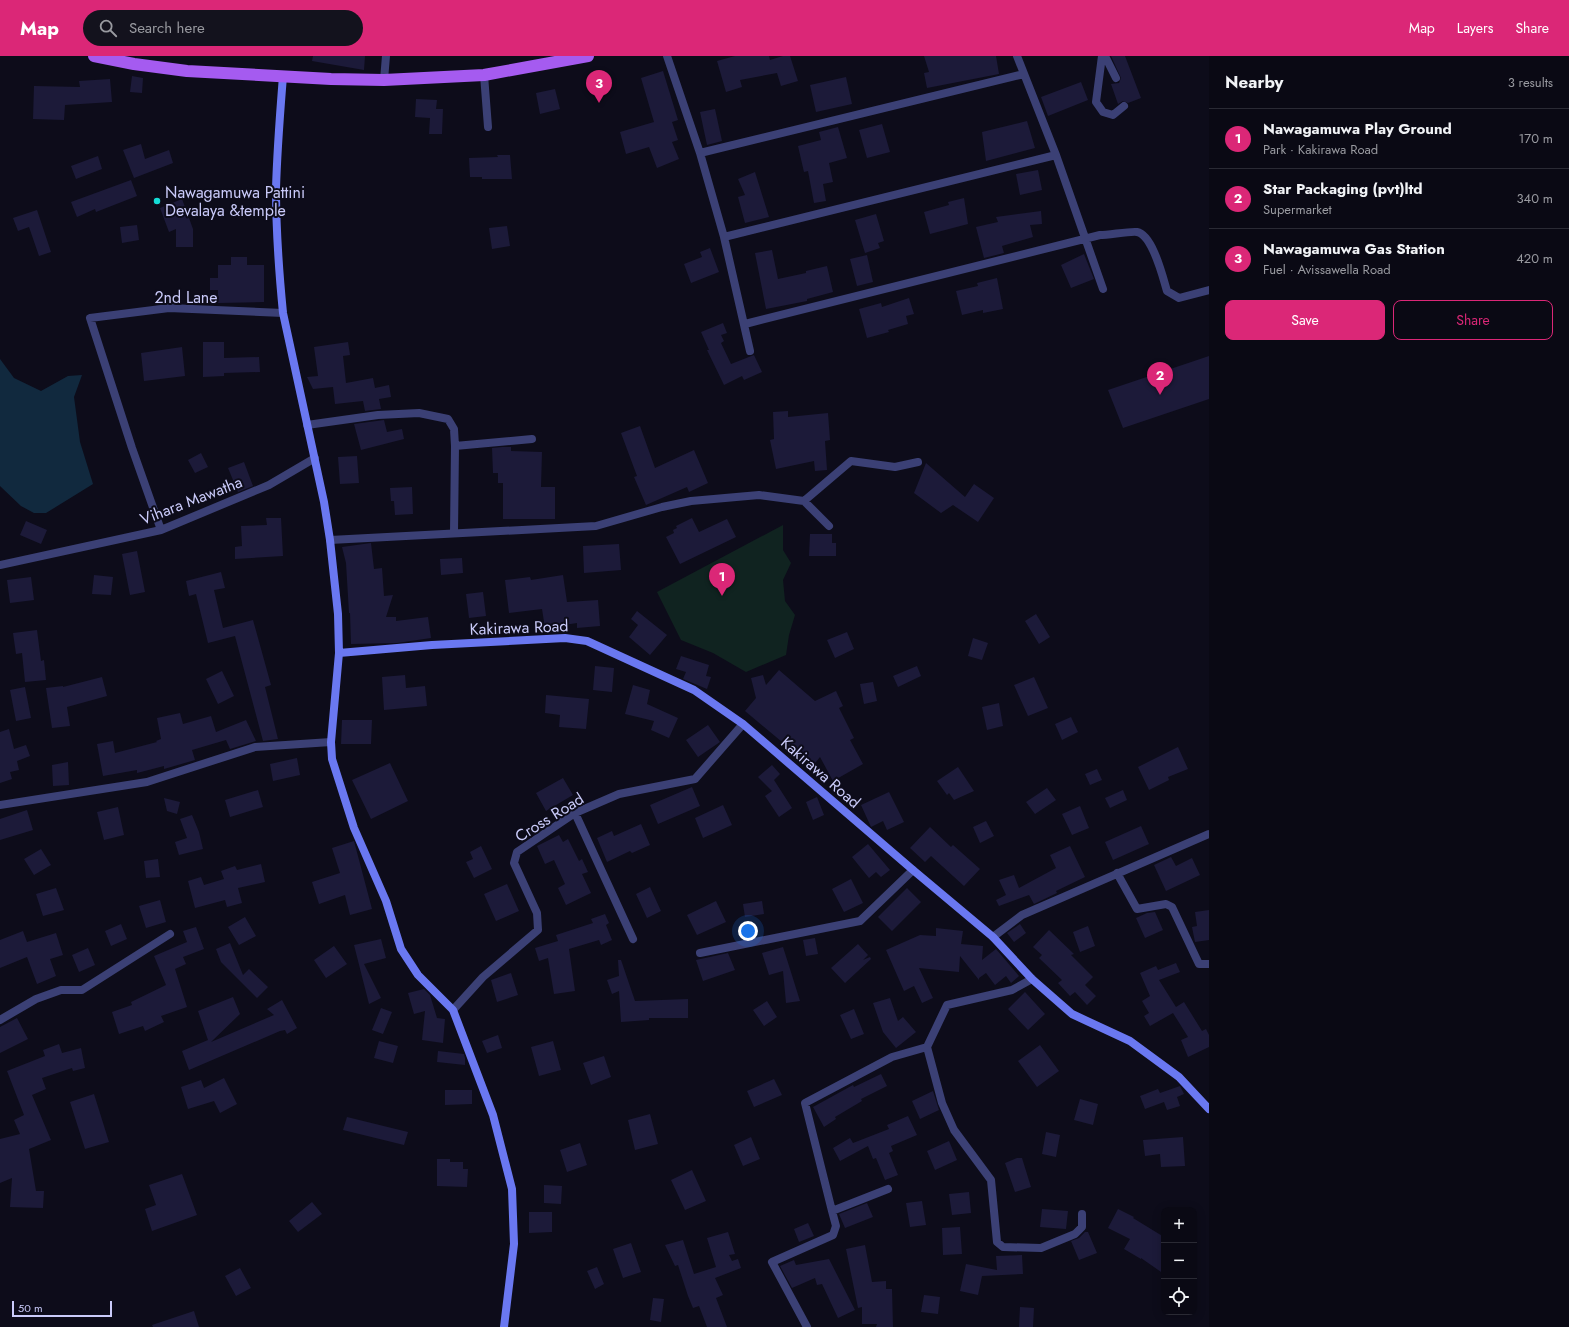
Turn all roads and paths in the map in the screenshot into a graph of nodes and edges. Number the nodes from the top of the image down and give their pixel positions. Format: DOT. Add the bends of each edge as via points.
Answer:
graph roads {
  1 [pos="94,56"];
  2 [pos="386,56"];
  3 [pos="588,56"];
  4 [pos="667,56"];
  5 [pos="1017,56"];
  6 [pos="1104,56"];
  7 [pos="134,60"];
  8 [pos="1024,74"];
  9 [pos="484,75"];
  10 [pos="283,76"];
  11 [pos="1116,78"];
  12 [pos="384,80"];
  13 [pos="1124,106"];
  14 [pos="488,127"];
  15 [pos="700,153"];
  16 [pos="1056,155"];
  17 [pos="724,236"];
  18 [pos="1086,240"];
  19 [pos="1103,289"];
  20 [pos="1209,290"];
  21 [pos="283,313"];
  22 [pos="745,324"];
  23 [pos="750,351"];
  24 [pos="307,425"];
  25 [pos="532,439"];
  26 [pos="455,446"];
  27 [pos="315,458"];
  28 [pos="918,462"];
  29 [pos="804,501"];
  30 [pos="829,526"];
  31 [pos="161,530"];
  32 [pos="454,533"];
  33 [pos="330,540"];
  34 [pos="0,565"];
  35 [pos="339,653"];
  36 [pos="743,724"];
  37 [pos="331,742"];
  38 [pos="0,805"];
  39 [pos="575,813"];
  40 [pos="1209,834"];
  41 [pos="913,870"];
  42 [pos="1118,873"];
  43 [pos="170,934"];
  44 [pos="993,936"];
  45 [pos="633,939"];
  46 [pos="700,953"];
  47 [pos="1209,964"];
  48 [pos="1032,979"];
  49 [pos="452,1010"];
  50 [pos="0,1020"];
  51 [pos="927,1047"];
  52 [pos="1209,1109"];
  53 [pos="888,1189"];
  54 [pos="832,1211"];
  55 [pos="1082,1214"];
  56 [pos="504,1327"];
  57 [pos="807,1327"];
  1 -- 7 [label="main road"];
  2 -- 12 [label="street"];
  3 -- 9 [label="main road"];
  4 -- 15 [label="street"];
  5 -- 8 [label="street"];
  6 -- 11 [label="street"];
  6 -- 13 [label="street" via="1096,102 1103,112 1112,115"];
  7 -- 10 [label="main road" via="187,71"];
  8 -- 15 [label="street"];
  8 -- 16 [label="street"];
  9 -- 12 [label="main road"];
  9 -- 14 [label="street"];
  10 -- 12 [label="main road" via="332,80"];
  10 -- 21 [label="street" via="276,218"];
  15 -- 17 [label="street"];
  16 -- 17 [label="street"];
  16 -- 18 [label="street"];
  17 -- 22 [label="street"];
  18 -- 19 [label="street"];
  18 -- 20 [label="street" via="1100,235 1138,232 1145,236 1156,254 1167,291 1179,298"];
  18 -- 22 [label="street"];
  21 -- 24 [label="street"];
  21 -- 31 [label="street, 2nd Lane" via="169,308 90,318"];
  22 -- 23 [label="street"];
  24 -- 26 [label="street" via="378,415 419,413 448,419 454,429"];
  24 -- 27 [label="street"];
  25 -- 26 [label="street"];
  26 -- 32 [label="street"];
  27 -- 31 [label="street, Vihara Mawatha" via="269,485"];
  27 -- 33 [label="street"];
  28 -- 29 [label="street" via="895,467 851,461"];
  29 -- 30 [label="street"];
  29 -- 32 [label="street" via="759,495 691,501 596,526"];
  31 -- 34 [label="street, Vihara Mawatha"];
  32 -- 33 [label="street"];
  33 -- 35 [label="street" via="338,614"];
  35 -- 36 [label="street, Kakirawa Road" via="432,644 557,638 587,641 694,690"];
  35 -- 37 [label="street"];
  36 -- 39 [label="street, Cross Road" via="695,779 619,794"];
  36 -- 41 [label="street, Kakirawa Road"];
  37 -- 38 [label="street" via="255,747 147,782"];
  37 -- 49 [label="street" via="332,759 339,784 354,828 386,901 401,949 418,975"];
  39 -- 45 [label="street"];
  39 -- 49 [label="street, Cross Road" via="518,852 514,863 537,913 538,930 483,977"];
  40 -- 42 [label="street"];
  41 -- 44 [label="street, Kakirawa Road"];
  41 -- 46 [label="street" via="860,921"];
  42 -- 44 [label="street" via="1022,915"];
  42 -- 47 [label="street" via="1137,910 1166,904 1172,907 1200,964"];
  43 -- 50 [label="street" via="82,990 61,990 36,999"];
  44 -- 48 [label="street, Kakirawa Road"];
  48 -- 51 [label="street" via="1012,990 947,1005"];
  48 -- 52 [label="street, Kakirawa Road" via="1072,1014 1130,1041 1179,1077"];
  49 -- 56 [label="street" via="493,1114 512,1189 514,1244"];
  51 -- 54 [label="street" via="892,1058 805,1103"];
  51 -- 55 [label="street" via="942,1103 954,1130 991,1180 997,1242 1003,1247 1041,1248 1075,1234 1082,1227"];
  53 -- 54 [label="street"];
  54 -- 57 [label="street" via="836,1226 833,1235 772,1262"];
}
